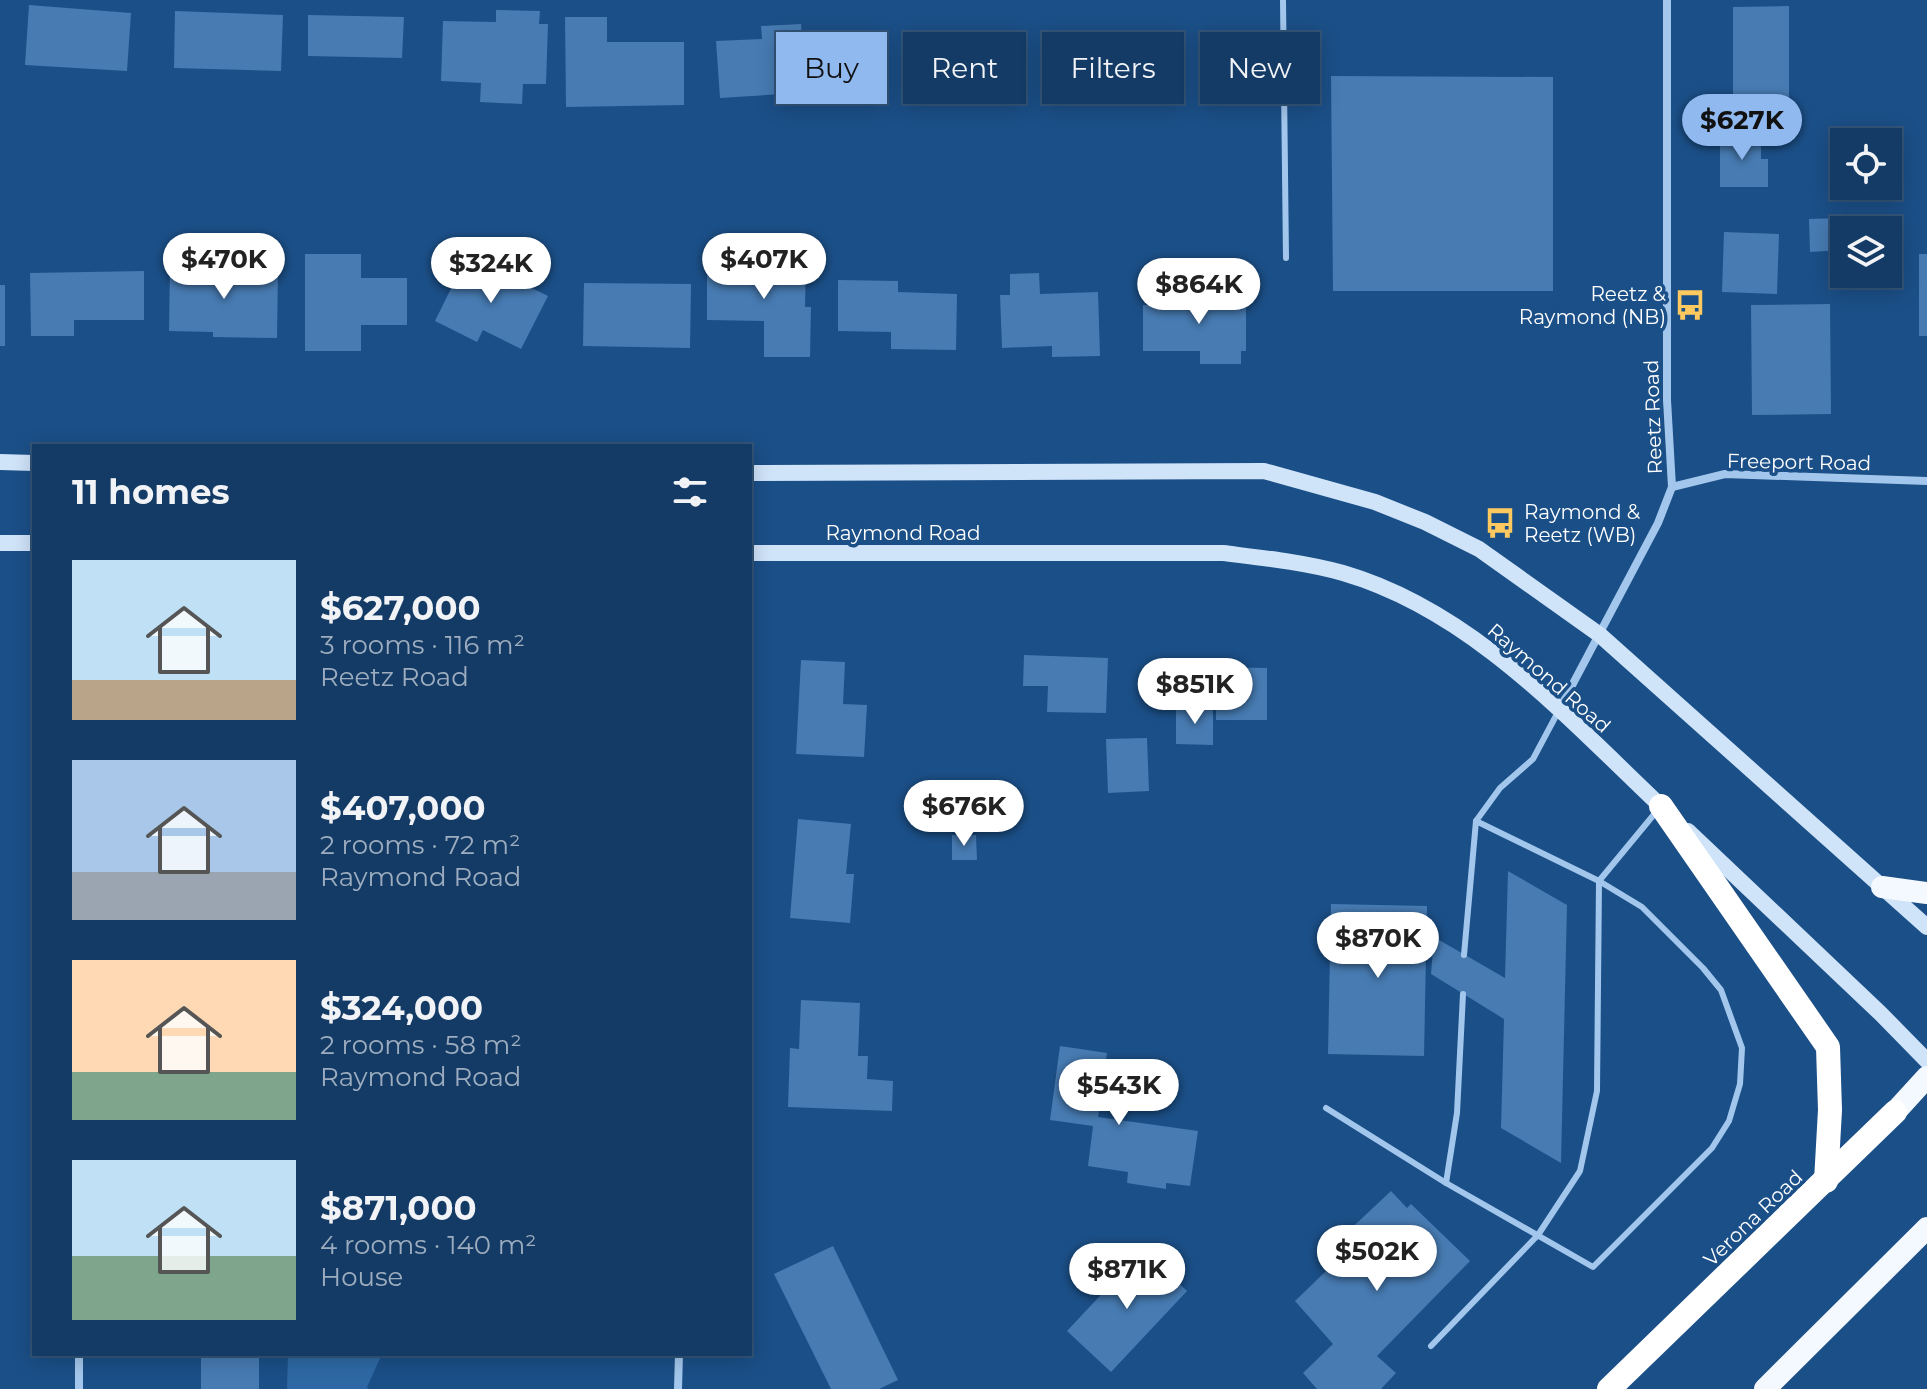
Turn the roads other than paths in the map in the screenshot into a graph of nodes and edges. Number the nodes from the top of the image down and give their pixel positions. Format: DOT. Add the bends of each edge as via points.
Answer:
graph roads {
  1 [pos="1283,0"];
  2 [pos="1667,0"];
  3 [pos="1286,258"];
  4 [pos="0,462"];
  5 [pos="32,463"];
  6 [pos="752,473"];
  7 [pos="1927,481"];
  8 [pos="1672,487"];
  9 [pos="0,543"];
  10 [pos="32,543"];
  11 [pos="752,553"];
  12 [pos="1600,635"];
  13 [pos="1559,710"];
  14 [pos="1661,806"];
  15 [pos="1476,821"];
  16 [pos="1599,881"];
  17 [pos="1882,887"];
  18 [pos="1927,893"];
  19 [pos="1927,927"];
  20 [pos="1464,955"];
  21 [pos="1463,994"];
  22 [pos="1927,1061"];
  23 [pos="1927,1077"];
  24 [pos="1326,1108"];
  25 [pos="1895,1112"];
  26 [pos="1826,1181"];
  27 [pos="1446,1183"];
  28 [pos="1927,1228"];
  29 [pos="1538,1235"];
  30 [pos="1431,1346"];
  31 [pos="79,1356"];
  32 [pos="679,1356"];
  33 [pos="79,1389"];
  34 [pos="678,1389"];
  35 [pos="1609,1389"];
  36 [pos="1765,1389"];
  1 -- 3 [label="lane"];
  2 -- 8 [label="street, Reetz Road" via="1667,400"];
  4 -- 5 [label="main road"];
  6 -- 12 [label="main road" via="1264,471 1425,522 1479,549"];
  7 -- 8 [label="street, Freeport Road" via="1725,474"];
  8 -- 12 [label="street, Reetz Road"];
  9 -- 10 [label="main road"];
  11 -- 13 [label="main road, Raymond Road" via="1223,553 1290,561 1345,574 1404,597 1488,648"];
  12 -- 13 [label="street, Reetz Road"];
  12 -- 17 [label="main road"];
  13 -- 14 [label="main road, Raymond Road"];
  13 -- 15 [label="lane" via="1533,759 1500,788"];
  14 -- 16 [label="lane"];
  14 -- 22 [label="main road, Raymond Road"];
  14 -- 26 [label="highway" via="1828,1047"];
  15 -- 16 [label="lane"];
  15 -- 20 [label="lane"];
  16 -- 29 [label="lane" via="1597,1091 1580,1171"];
  16 -- 29 [label="lane" via="1642,907 1721,990 1742,1048 1740,1084 1729,1121 1712,1148 1593,1267"];
  17 -- 18 [label="highway"];
  17 -- 19 [label="main road"];
  21 -- 27 [label="lane" via="1457,1113"];
  23 -- 25 [label="highway, Verona Road"];
  24 -- 27 [label="lane"];
  25 -- 26 [label="highway, Verona Road"];
  26 -- 35 [label="highway, Verona Road"];
  27 -- 29 [label="lane"];
  28 -- 36 [label="highway"];
  29 -- 30 [label="lane"];
  31 -- 33 [label="street"];
  32 -- 34 [label="street"];
}
